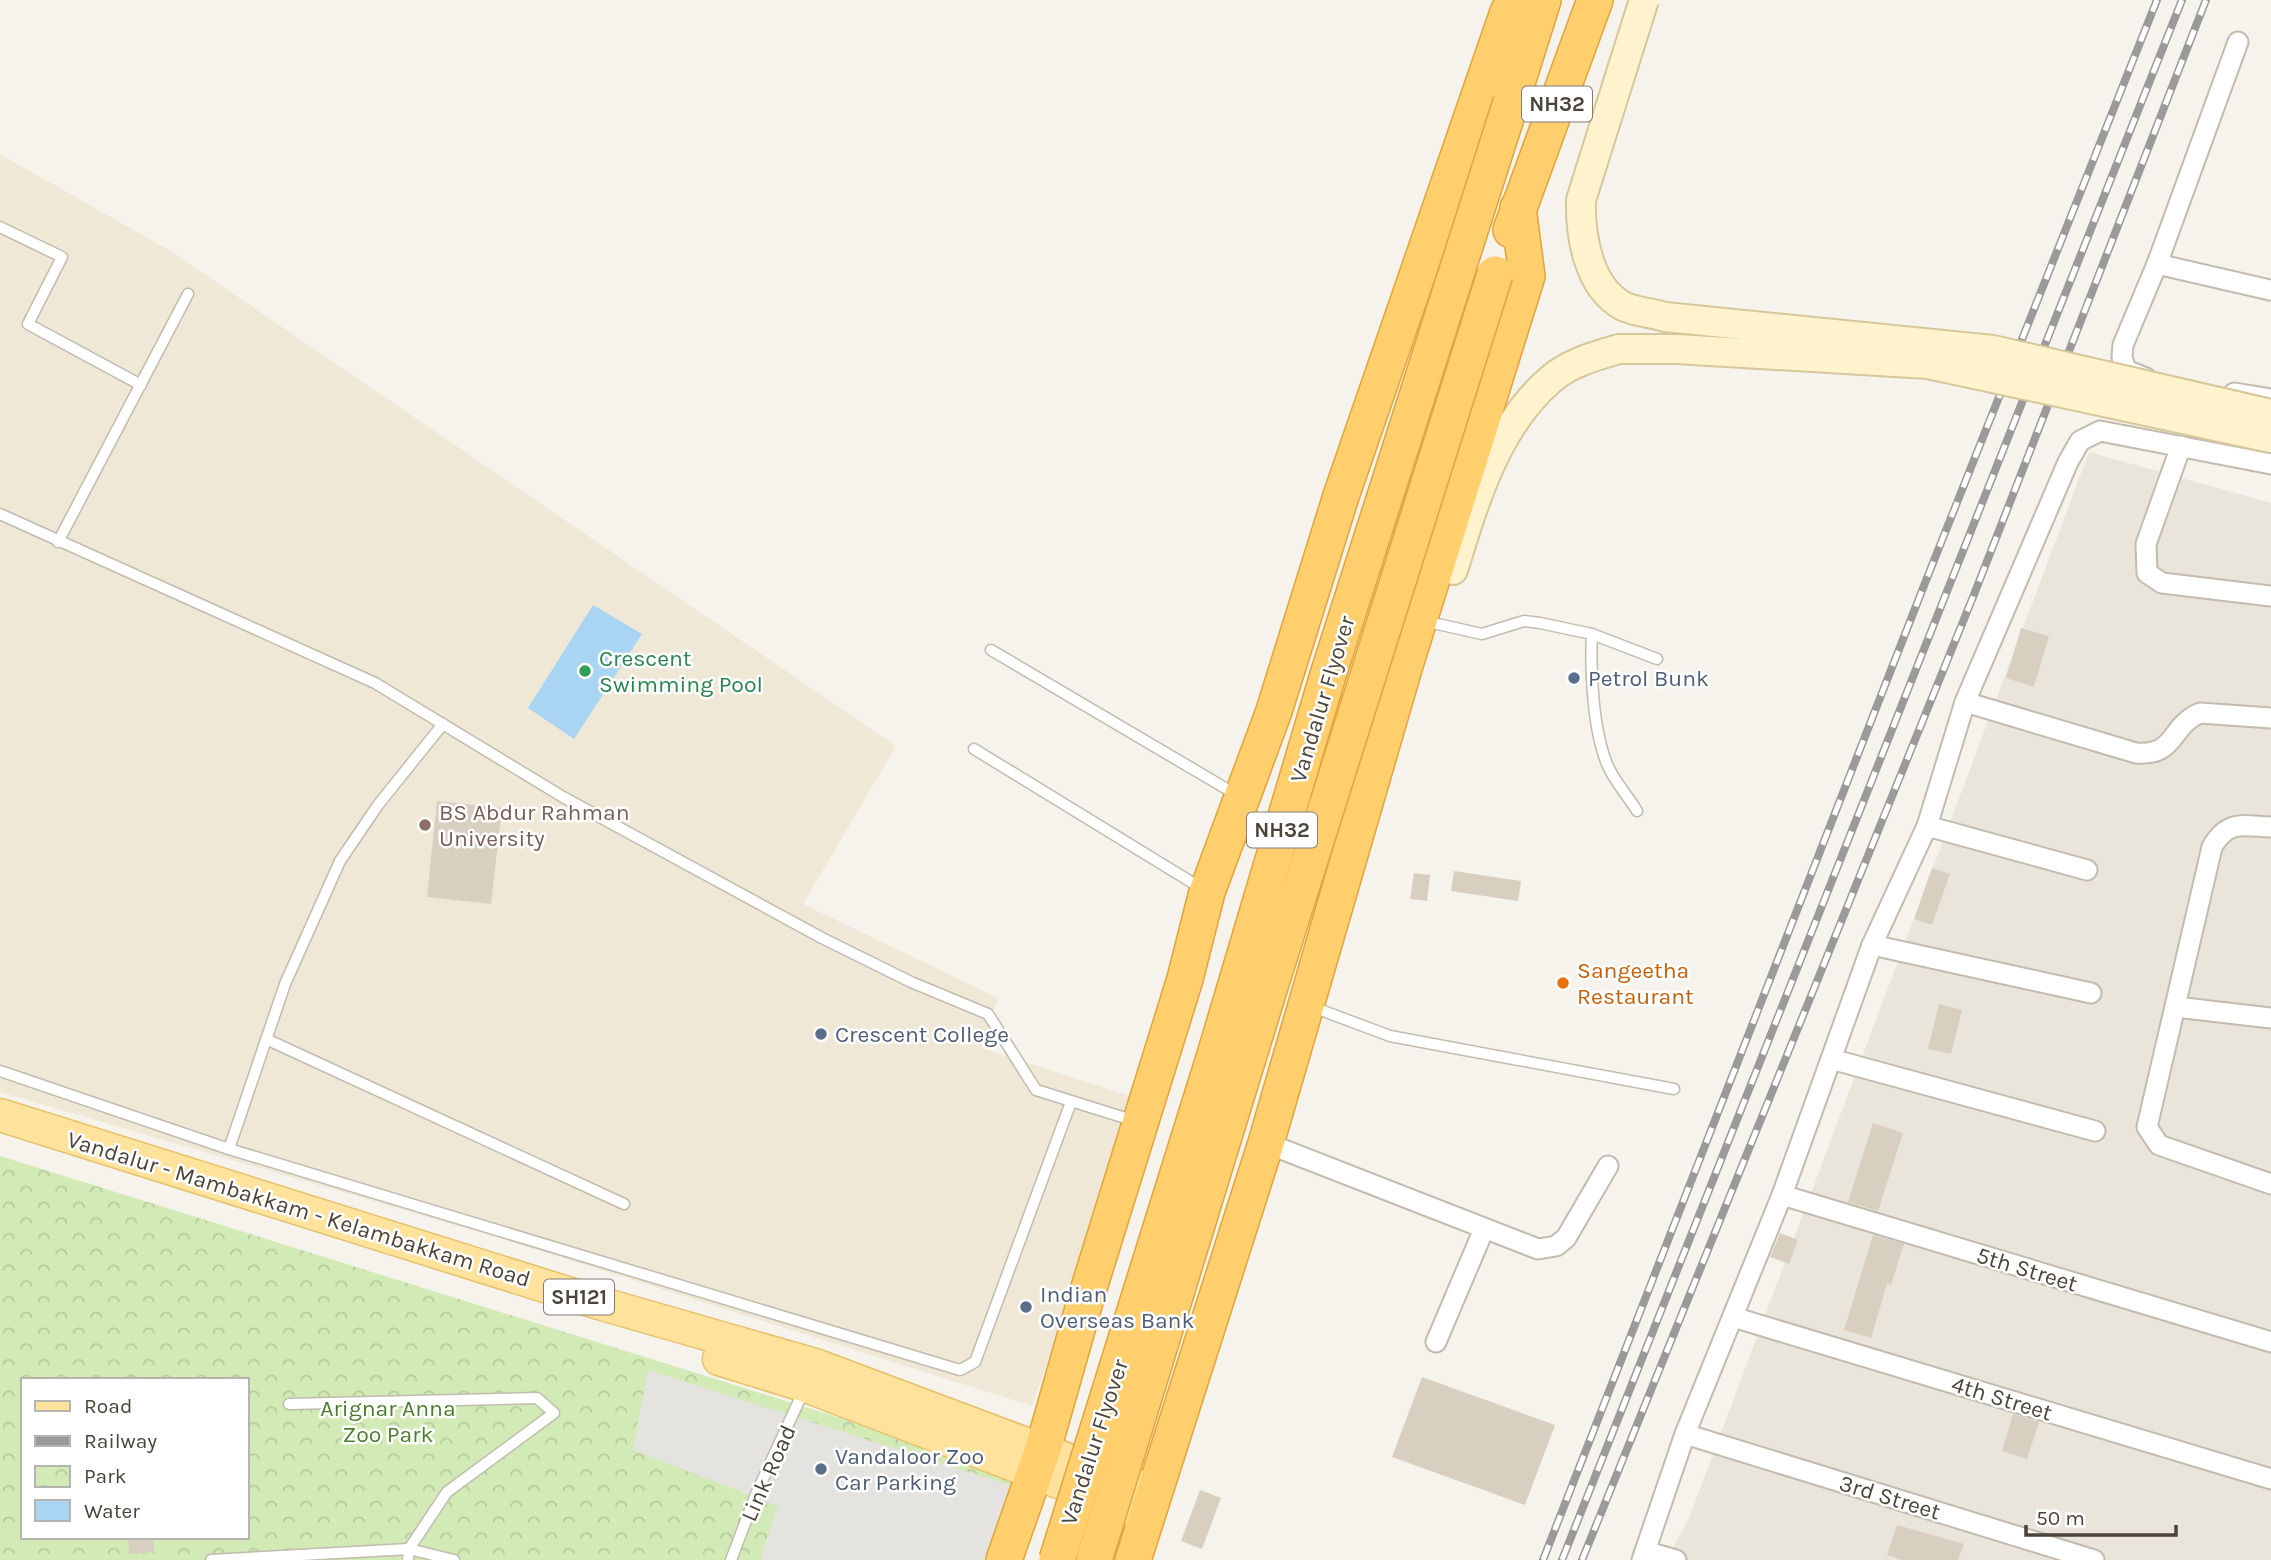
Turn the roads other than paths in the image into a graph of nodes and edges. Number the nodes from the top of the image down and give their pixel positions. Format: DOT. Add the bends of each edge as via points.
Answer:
graph roads {
  1 [pos="1543,0"];
  2 [pos="1595,0"];
  3 [pos="1644,0"];
  4 [pos="1513,4"];
  5 [pos="2238,42"];
  6 [pos="1518,208"];
  7 [pos="0,227"];
  8 [pos="2157,264"];
  9 [pos="2270,290"];
  10 [pos="188,294"];
  11 [pos="2123,364"];
  12 [pos="141,385"];
  13 [pos="2271,399"];
  14 [pos="2271,414"];
  15 [pos="2087,435"];
  16 [pos="2271,438"];
  17 [pos="2181,446"];
  18 [pos="2271,464"];
  19 [pos="0,514"];
  20 [pos="58,542"];
  21 [pos="2271,596"];
  22 [pos="1433,623"];
  23 [pos="1592,634"];
  24 [pos="991,650"];
  25 [pos="1657,659"];
  26 [pos="1965,702"];
  27 [pos="2271,718"];
  28 [pos="443,724"];
  29 [pos="1388,724"];
  30 [pos="974,748"];
  31 [pos="1240,797"];
  32 [pos="1637,811"];
  33 [pos="1927,826"];
  34 [pos="2271,827"];
  35 [pos="2087,870"];
  36 [pos="1207,892"];
  37 [pos="1872,945"];
  38 [pos="2091,993"];
  39 [pos="1308,1005"];
  40 [pos="2176,1007"];
  41 [pos="2271,1018"];
  42 [pos="266,1039"];
  43 [pos="1831,1059"];
  44 [pos="0,1071"];
  45 [pos="1674,1089"];
  46 [pos="1071,1102"];
  47 [pos="0,1115"];
  48 [pos="1142,1122"];
  49 [pos="2095,1131"];
  50 [pos="0,1137"];
  51 [pos="1266,1143"];
  52 [pos="229,1149"];
  53 [pos="1608,1166"];
  54 [pos="2271,1184"];
  55 [pos="1782,1195"];
  56 [pos="624,1204"];
  57 [pos="1484,1229"];
  58 [pos="1733,1317"];
  59 [pos="1436,1342"];
  60 [pos="2271,1342"];
  61 [pos="806,1386"];
  62 [pos="289,1404"];
  63 [pos="1685,1434"];
  64 [pos="1039,1461"];
  65 [pos="2271,1479"];
  66 [pos="1151,1504"];
  67 [pos="408,1554"];
  68 [pos="1643,1555"];
  69 [pos="211,1560"];
  70 [pos="454,1560"];
  71 [pos="731,1560"];
  72 [pos="1004,1560"];
  73 [pos="1056,1560"];
  74 [pos="1094,1560"];
  75 [pos="1133,1560"];
  76 [pos="1676,1560"];
  77 [pos="2094,1560"];
  1 -- 73 [label="highway, Vandalur Flyover / NH32, bridge" via="1328,675 1215,1055"];
  2 -- 6 [label="highway, NH32"];
  3 -- 14 [label="street, bridge" via="1581,200 1580,229 1593,271 1623,306 1665,317 1993,350"];
  4 -- 31 [label="highway" via="1340,496 1274,712"];
  5 -- 8 [label="street"];
  6 -- 29 [label="highway" via="1527,275"];
  6 -- 74 [label="highway, Vandalur Flyover / NH32, bridge" via="1271,983"];
  7 -- 12 [label="lane" via="62,257 28,324"];
  8 -- 9 [label="street"];
  8 -- 11 [label="street" via="2123,345"];
  10 -- 12 [label="lane"];
  11 -- 13 [label="street" via="2135,376"];
  11 -- 15 [label="street"];
  12 -- 20 [label="lane"];
  15 -- 17 [label="street" via="2100,431"];
  15 -- 26 [label="street" via="2068,462"];
  16 -- 22 [label="street, bridge" via="1928,364 1619,349 1587,358 1551,379 1522,410 1491,459"];
  17 -- 18 [label="street"];
  17 -- 21 [label="street" via="2146,544 2147,573 2162,583"];
  19 -- 20 [label="lane"];
  20 -- 28 [label="lane" via="375,683"];
  22 -- 23 [label="lane" via="1482,634 1524,621"];
  22 -- 29 [label="street"];
  23 -- 25 [label="lane"];
  23 -- 32 [label="lane" via="1602,747 1608,766"];
  24 -- 31 [label="lane"];
  26 -- 27 [label="street" via="2143,754 2168,746 2179,728 2200,713"];
  26 -- 33 [label="street"];
  28 -- 42 [label="lane" via="340,861 285,984"];
  28 -- 46 [label="lane" via="563,797 822,938 988,1014 1036,1090"];
  29 -- 39 [label="highway"];
  30 -- 36 [label="lane"];
  31 -- 36 [label="highway"];
  33 -- 35 [label="street"];
  33 -- 37 [label="street"];
  34 -- 40 [label="street" via="2228,828 2212,846"];
  36 -- 48 [label="highway"];
  37 -- 38 [label="street"];
  37 -- 43 [label="street"];
  39 -- 45 [label="lane" via="1390,1036"];
  39 -- 51 [label="highway"];
  40 -- 41 [label="street"];
  40 -- 54 [label="street" via="2149,1113 2151,1137 2159,1145"];
  42 -- 52 [label="lane"];
  42 -- 56 [label="lane"];
  43 -- 49 [label="street"];
  43 -- 55 [label="street"];
  44 -- 52 [label="lane"];
  46 -- 48 [label="lane"];
  46 -- 52 [label="lane" via="975,1362 960,1370"];
  47 -- 64 [label="main road, Vandalur - Mambakkam - Kelambakkam Road / SH121" via="586,1299 815,1365"];
  48 -- 64 [label="highway"];
  50 -- 61 [label="main road, Vandalur - Mambakkam - Kelambakkam Road / SH121"];
  51 -- 57 [label="street"];
  51 -- 66 [label="highway"];
  53 -- 57 [label="street" via="1566,1238 1556,1246 1538,1249"];
  55 -- 58 [label="street"];
  55 -- 60 [label="street, 5th Street"];
  57 -- 59 [label="street"];
  58 -- 63 [label="street"];
  58 -- 65 [label="street, 4th Street"];
  61 -- 64 [label="main road, Vandalur - Mambakkam - Kelambakkam Road / SH121"];
  61 -- 71 [label="lane, Link Road"];
  62 -- 67 [label="lane" via="537,1398 554,1413 447,1492"];
  63 -- 68 [label="street"];
  63 -- 77 [label="street, 3rd Street"];
  64 -- 66 [label="main road, Vandalur - Mambakkam - Kelambakkam Road / SH121"];
  64 -- 72 [label="highway"];
  66 -- 75 [label="highway"];
  67 -- 69 [label="lane"];
  67 -- 70 [label="lane"];
  68 -- 76 [label="street"];
}
